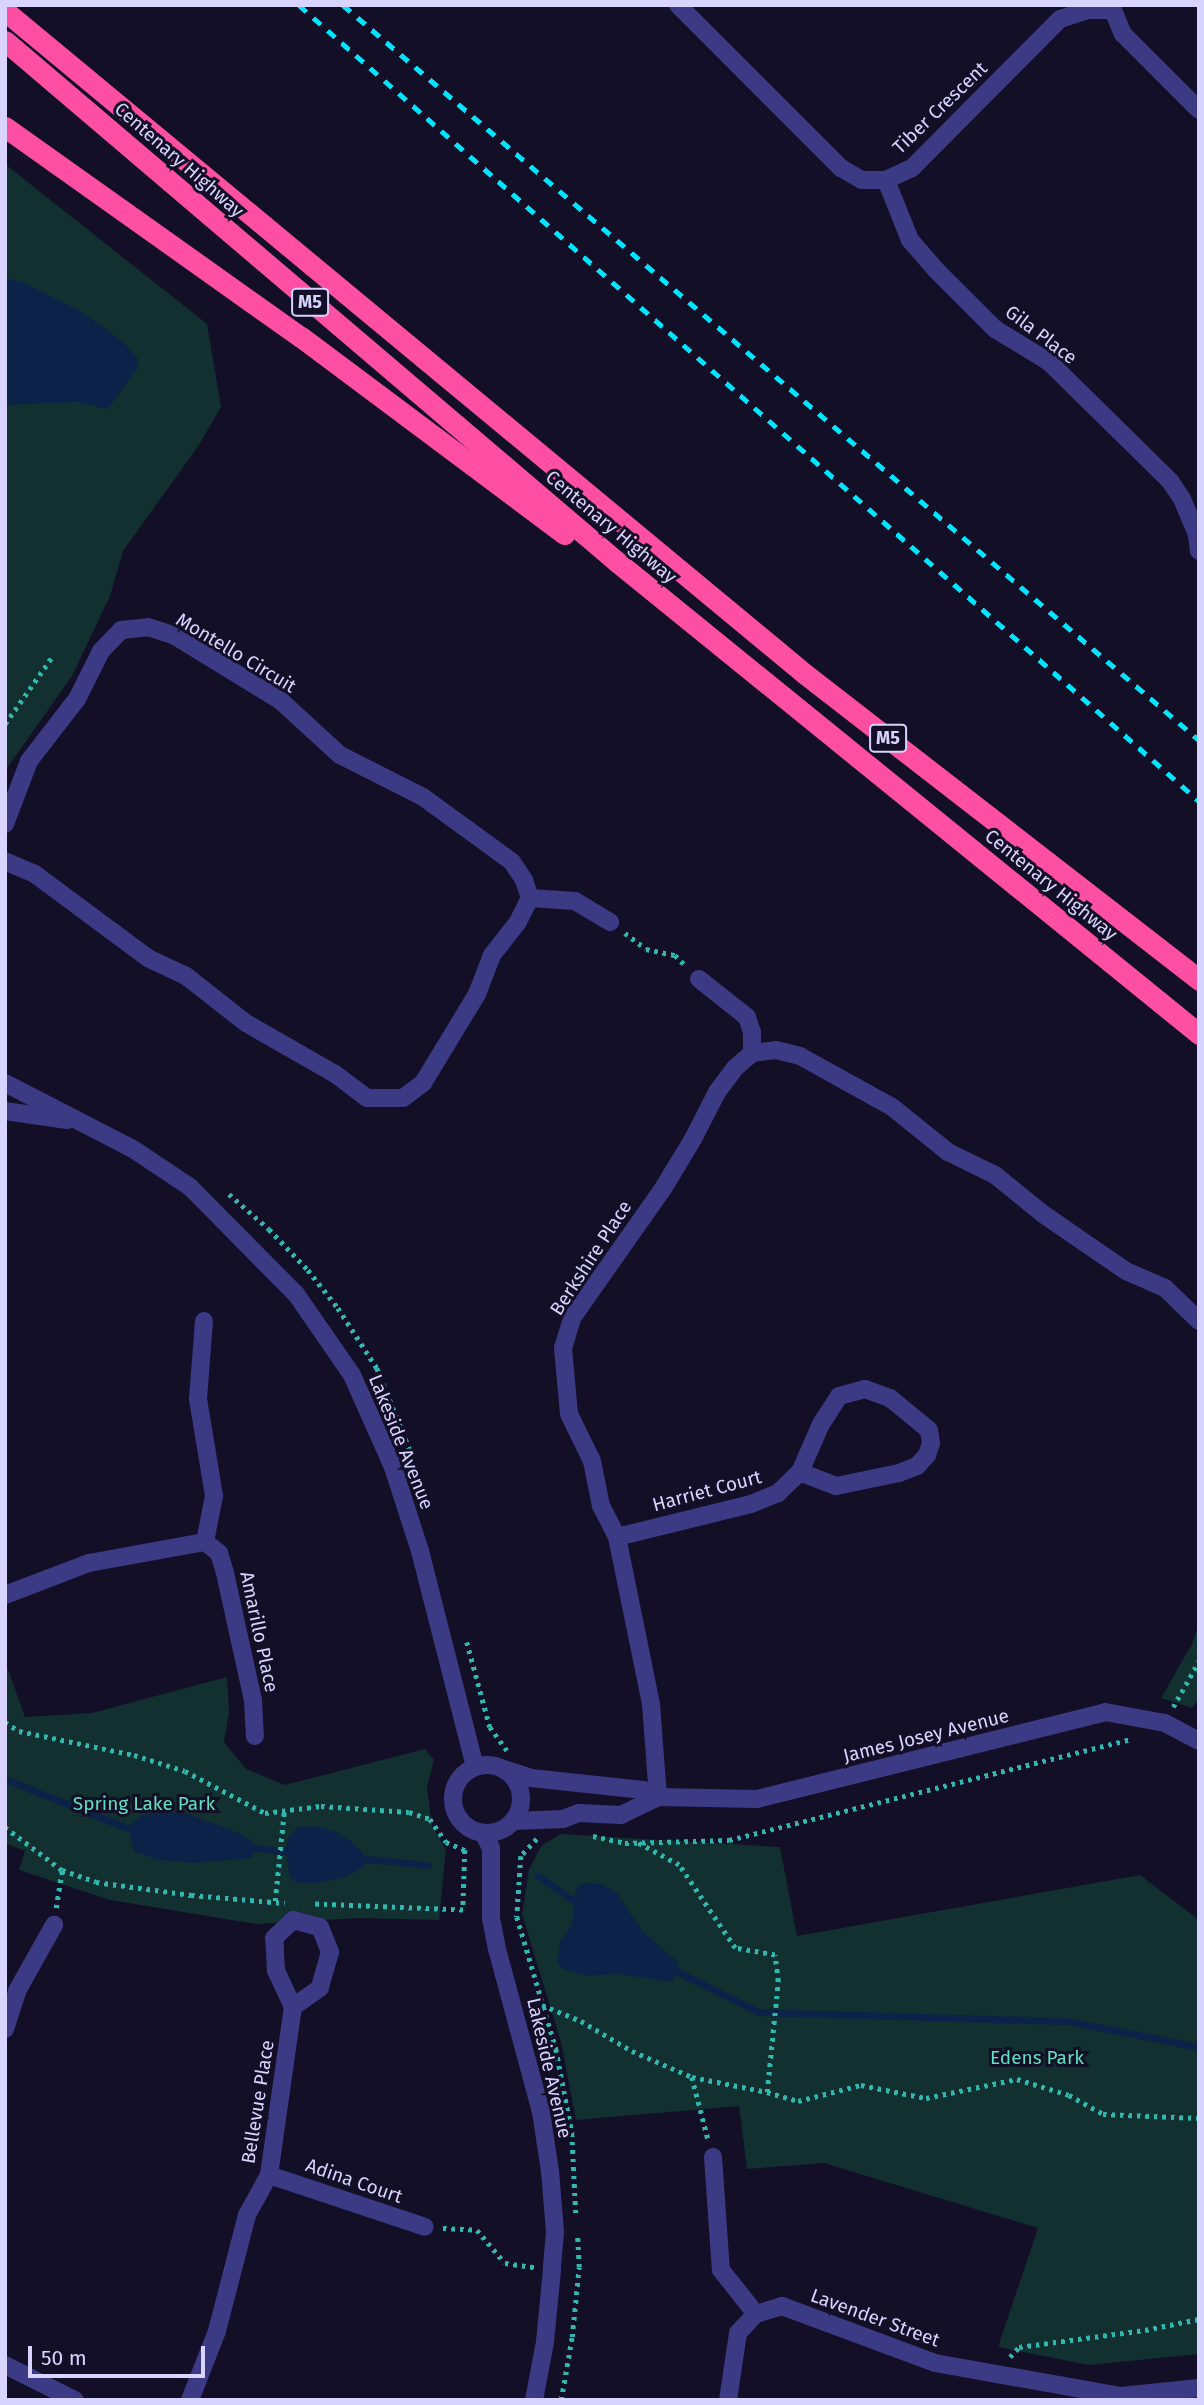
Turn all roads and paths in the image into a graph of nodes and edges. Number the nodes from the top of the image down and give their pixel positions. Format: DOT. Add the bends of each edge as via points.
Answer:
graph roads {
  1 [pos="20,5"];
  2 [pos="678,5"];
  3 [pos="1111,8"];
  4 [pos="5,11"];
  5 [pos="5,41"];
  6 [pos="1199,110"];
  7 [pos="5,127"];
  8 [pos="175,152"];
  9 [pos="886,180"];
  10 [pos="1199,551"];
  11 [pos="616,561"];
  12 [pos="52,657"];
  13 [pos="5,724"];
  14 [pos="5,824"];
  15 [pos="5,861"];
  16 [pos="530,898"];
  17 [pos="610,922"];
  18 [pos="699,979"];
  19 [pos="1199,981"];
  20 [pos="1199,1034"];
  21 [pos="752,1053"];
  22 [pos="5,1083"];
  23 [pos="5,1111"];
  24 [pos="81,1122"];
  25 [pos="204,1321"];
  26 [pos="1199,1321"];
  27 [pos="800,1472"];
  28 [pos="617,1536"];
  29 [pos="205,1542"];
  30 [pos="5,1595"];
  31 [pos="1199,1661"];
  32 [pos="5,1723"];
  33 [pos="1164,1723"];
  34 [pos="255,1736"];
  35 [pos="1141,1739"];
  36 [pos="1199,1741"];
  37 [pos="474,1766"];
  38 [pos="507,1770"];
  39 [pos="658,1797"];
  40 [pos="284,1812"];
  41 [pos="513,1821"];
  42 [pos="5,1827"];
  43 [pos="483,1833"];
  44 [pos="548,1834"];
  45 [pos="590,1835"];
  46 [pos="637,1843"];
  47 [pos="62,1870"];
  48 [pos="274,1900"];
  49 [pos="304,1904"];
  50 [pos="293,1905"];
  51 [pos="54,1925"];
  52 [pos="542,2005"];
  53 [pos="293,2007"];
  54 [pos="5,2029"];
  55 [pos="692,2077"];
  56 [pos="767,2092"];
  57 [pos="1199,2118"];
  58 [pos="713,2157"];
  59 [pos="269,2175"];
  60 [pos="425,2227"];
  61 [pos="552,2270"];
  62 [pos="756,2314"];
  63 [pos="1199,2319"];
  64 [pos="5,2365"];
  65 [pos="995,2373"];
  66 [pos="1199,2388"];
  67 [pos="75,2400"];
  68 [pos="190,2400"];
  69 [pos="534,2400"];
  70 [pos="561,2400"];
  71 [pos="728,2400"];
  1 -- 8 [label="highway" via="157,124"];
  2 -- 9 [label="street, Tiber Crescent" via="841,168 862,180"];
  3 -- 6 [label="street" via="1123,34"];
  3 -- 9 [label="street, Tiber Crescent" via="1060,19 912,168"];
  4 -- 8 [label="highway, Centenary Highway / M5"];
  5 -- 11 [label="highway, Centenary Highway / M5"];
  7 -- 11 [label="highway" via="301,337 584,549"];
  8 -- 19 [label="highway, Centenary Highway / M5" via="806,674"];
  9 -- 10 [label="street, Gila Place" via="910,240 936,270 995,329 1049,362 1170,481 1197,535"];
  11 -- 20 [label="highway, Centenary Highway / M5"];
  12 -- 13 [label="path"];
  14 -- 16 [label="street, Montello Circuit" via="29,761 77,699 101,651 121,630 148,627 175,636 281,701 340,755 424,797 512,862"];
  15 -- 16 [label="street" via="35,874 148,958 186,976 246,1023 335,1074 367,1098 403,1098 424,1083 477,994 492,955"];
  16 -- 17 [label="street" via="575,901"];
  17 -- 18 [label="path" via="646,949 675,955"];
  18 -- 21 [label="street" via="747,1017"];
  21 -- 26 [label="street" via="776,1050 800,1056 892,1107 948,1152 995,1175 1126,1271 1164,1288"];
  21 -- 28 [label="street, Berkshire Place" via="717,1092 664,1187 572,1318 563,1348 569,1414 592,1461 601,1506"];
  22 -- 24 [label="street, Lakeside Avenue"];
  23 -- 24 [label="street, Lakeside Avenue"];
  24 -- 37 [label="street, Lakeside Avenue" via="190,1187 296,1294 352,1375 393,1467 420,1551"];
  25 -- 29 [label="street" via="198,1399 214,1496"];
  27 -- 27 [label="street, Harriet Court" via="839,1396 865,1389 890,1398 929,1430 927,1455 917,1466 899,1473 836,1486"];
  27 -- 28 [label="street, Harriet Court" via="778,1493 751,1504"];
  28 -- 39 [label="street, Berkshire Place" via="651,1704"];
  29 -- 30 [label="street" via="89,1563"];
  29 -- 34 [label="street, Amarillo Place" via="219,1553 225,1573 253,1700"];
  31 -- 33 [label="path"];
  32 -- 40 [label="path" via="19,1731 134,1755 185,1771 265,1813"];
  33 -- 36 [label="street, James Josey Avenue"];
  33 -- 39 [label="street, James Josey Avenue" via="1105,1712 757,1799"];
  35 -- 46 [label="path" via="1110,1742 729,1840"];
  37 -- 38 [label="street" via="497,1765"];
  37 -- 43 [label="street" via="457,1781 452,1803 462,1823"];
  38 -- 39 [label="street, James Josey Avenue" via="531,1779 643,1790"];
  38 -- 41 [label="street" via="521,1798"];
  39 -- 41 [label="street, James Josey Avenue" via="621,1815 579,1813 563,1819"];
  40 -- 48 [label="path"];
  40 -- 49 [label="path" via="321,1806 409,1812 430,1819 446,1842 465,1850 463,1910"];
  41 -- 43 [label="street" via="501,1830"];
  42 -- 47 [label="path"];
  43 -- 61 [label="street, Lakeside Avenue" via="491,1848 491,1918 497,1949 543,2124 555,2232"];
  44 -- 52 [label="path" via="520,1856 517,1917"];
  45 -- 46 [label="path"];
  46 -- 56 [label="path" via="679,1865 735,1948 775,1955 778,1981"];
  47 -- 48 [label="path" via="96,1882 145,1889"];
  47 -- 51 [label="path"];
  48 -- 50 [label="path"];
  51 -- 54 [label="street" via="17,1991"];
  52 -- 55 [label="path"];
  52 -- 70 [label="path" via="556,2049 572,2133 579,2267"];
  53 -- 53 [label="street" via="276,1971 274,1938 293,1920 320,1927 330,1952 320,1989"];
  53 -- 59 [label="street, Bellevue Place"];
  55 -- 56 [label="path"];
  55 -- 58 [label="path"];
  56 -- 57 [label="path" via="798,2101 861,2085 926,2098 1017,2079 1069,2095 1102,2114"];
  58 -- 62 [label="street" via="721,2270"];
  59 -- 60 [label="street, Adina Court"];
  59 -- 68 [label="street, Bellevue Place" via="247,2216 217,2331"];
  60 -- 61 [label="path" via="477,2230 505,2263"];
  61 -- 69 [label="street, Lakeside Avenue"];
  62 -- 65 [label="street, Lavender Street" via="782,2306 934,2363"];
  62 -- 71 [label="street" via="738,2333"];
  63 -- 65 [label="path" via="1019,2347"];
  64 -- 67 [label="street"];
  65 -- 66 [label="street, Lavender Street" via="1121,2396"];
}
